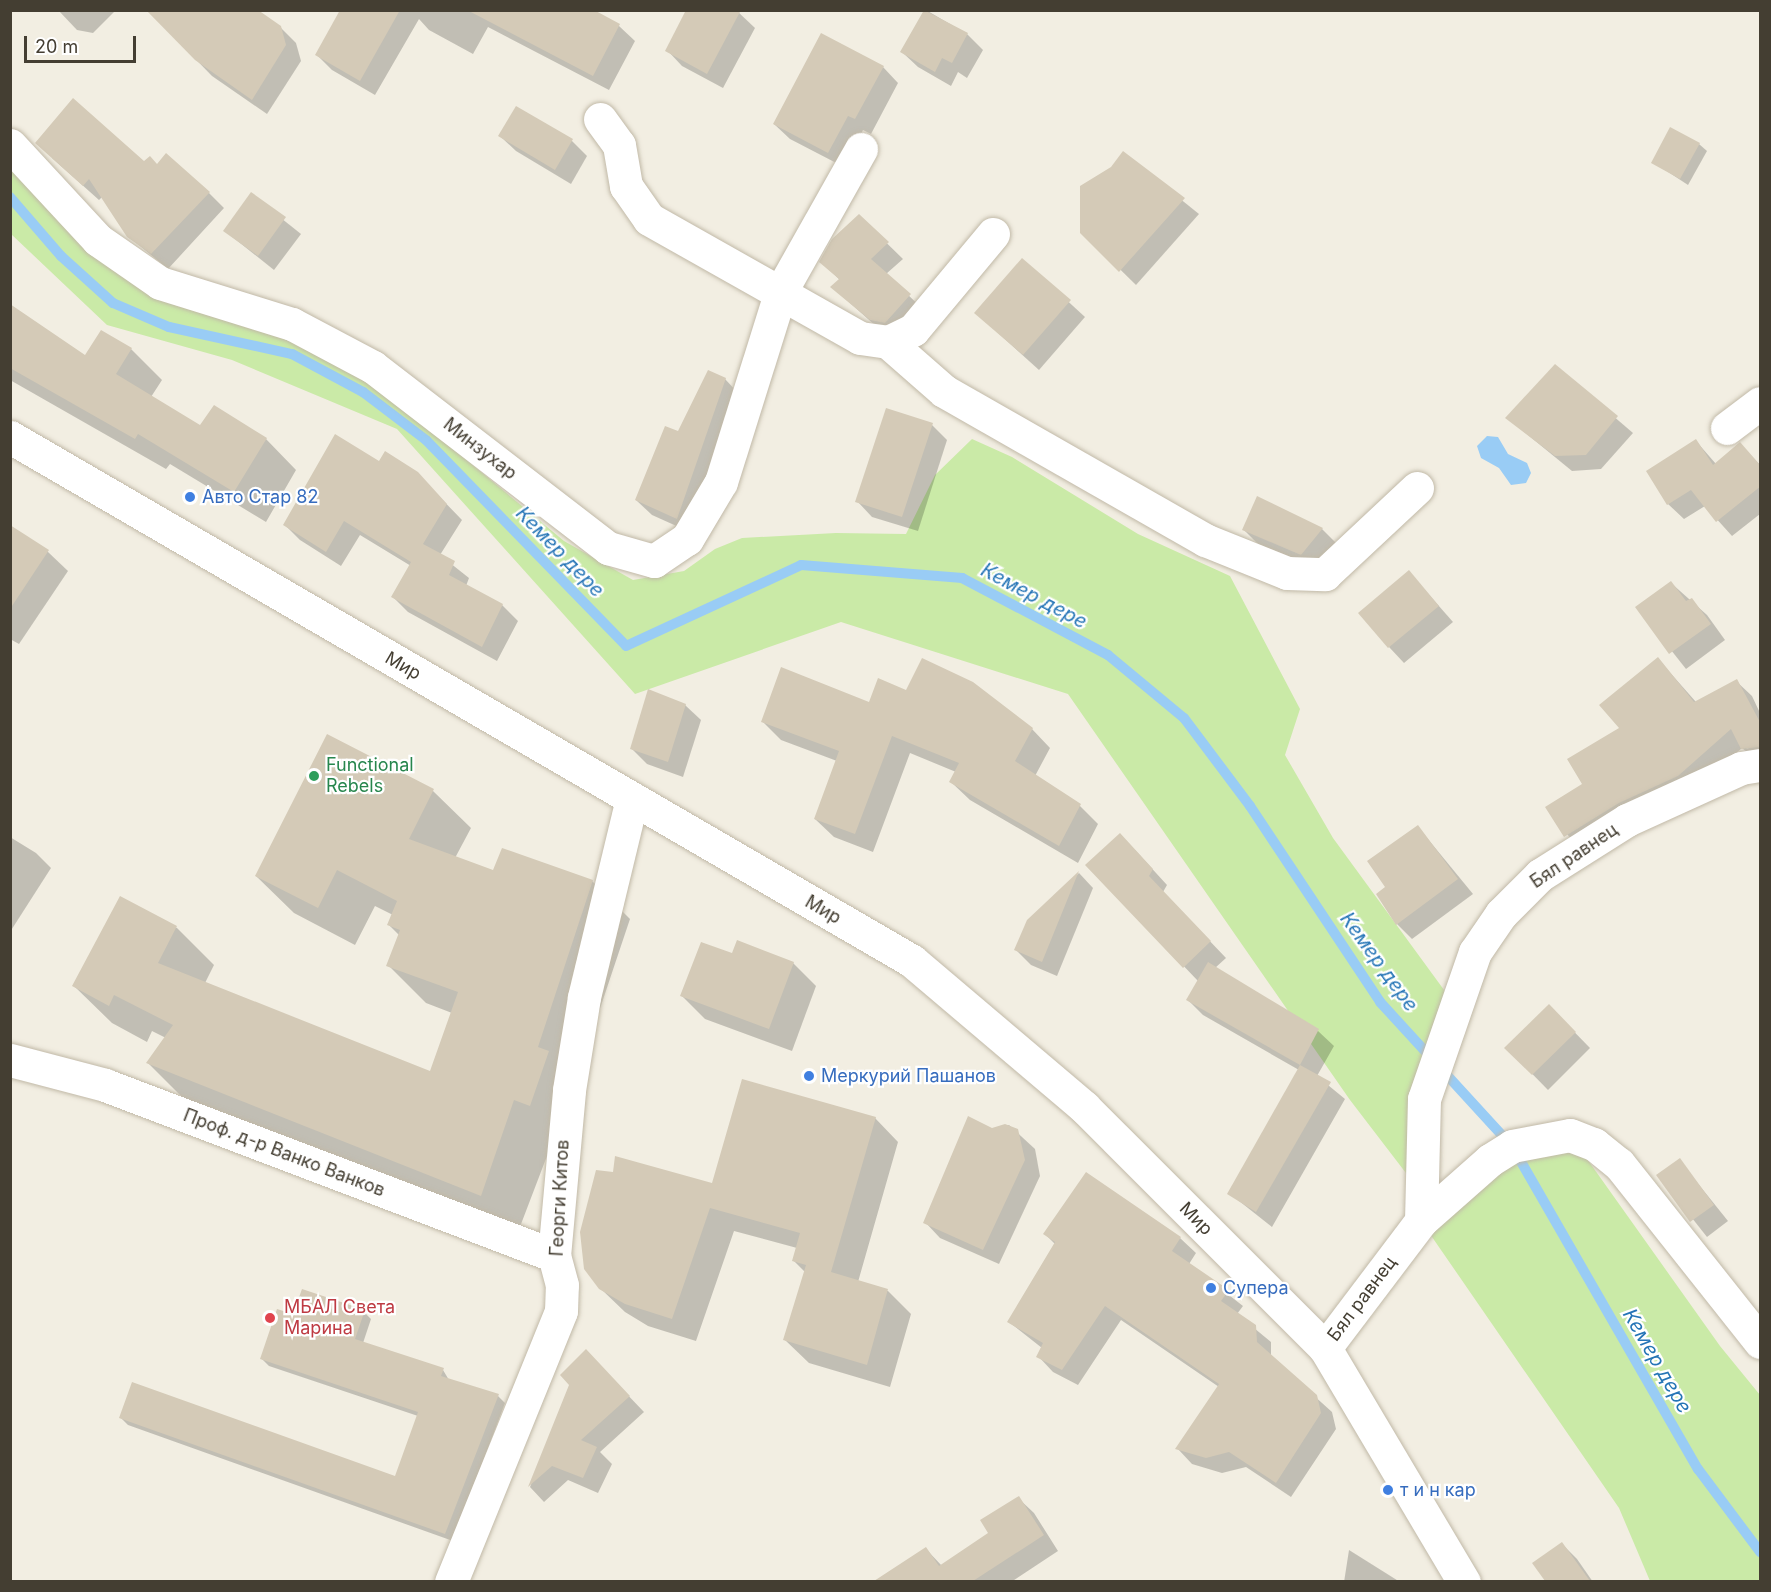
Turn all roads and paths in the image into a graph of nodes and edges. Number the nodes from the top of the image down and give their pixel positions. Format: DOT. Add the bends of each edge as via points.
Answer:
graph roads {
  1 [pos="600,119"];
  2 [pos="10,145"];
  3 [pos="861,149"];
  4 [pos="993,234"];
  5 [pos="781,291"];
  6 [pos="888,342"];
  7 [pos="1761,404"];
  8 [pos="1727,428"];
  9 [pos="10,436"];
  10 [pos="1417,488"];
  11 [pos="1761,765"];
  12 [pos="632,799"];
  13 [pos="10,1060"];
  14 [pos="1420,1221"];
  15 [pos="554,1256"];
  16 [pos="1761,1342"];
  17 [pos="1325,1348"];
  18 [pos="451,1581"];
  19 [pos="1464,1581"];
  1 -- 5 [label="street" via="619,145 626,186 649,219"];
  2 -- 5 [label="street, Минзухар" via="98,240 160,283 292,324 373,367 608,548 654,561 687,539 720,482"];
  3 -- 5 [label="street, Минзухар"];
  4 -- 6 [label="street" via="914,330"];
  5 -- 6 [label="street" via="860,338"];
  6 -- 10 [label="street" via="944,391 1205,540 1287,573 1325,574 1346,569"];
  7 -- 8 [label="street"];
  9 -- 12 [label="street, Мир"];
  11 -- 14 [label="street, Бял равнец" via="1741,768 1627,820 1540,875 1501,914 1475,952 1424,1099"];
  12 -- 15 [label="street, Георги Китов" via="584,997 569,1090"];
  12 -- 17 [label="street, Мир" via="912,961 1084,1107"];
  13 -- 15 [label="street, Проф. д-р Ванко Ванков" via="105,1085"];
  14 -- 16 [label="street, Бял равнец" via="1490,1160 1512,1146 1570,1134 1594,1144 1619,1164"];
  14 -- 17 [label="street, Бял равнец"];
  15 -- 18 [label="street, Георги Китов" via="562,1285 561,1311"];
  17 -- 19 [label="street, Мир"];
}
